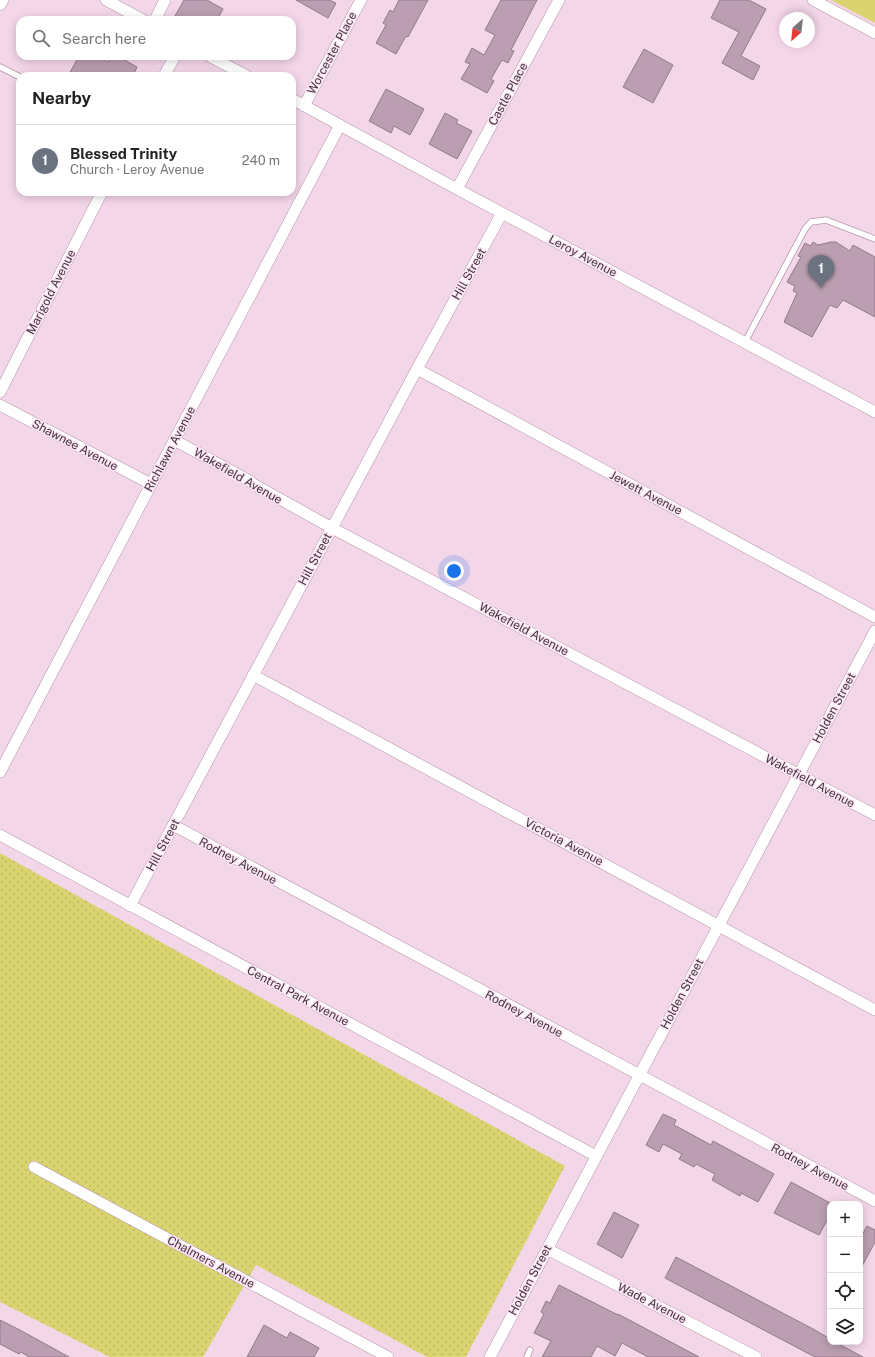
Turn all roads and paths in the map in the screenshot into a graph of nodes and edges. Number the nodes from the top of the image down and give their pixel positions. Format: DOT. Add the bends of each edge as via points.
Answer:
graph roads {
  1 [pos="3,0"];
  2 [pos="106,0"];
  3 [pos="165,0"];
  4 [pos="361,0"];
  5 [pos="559,0"];
  6 [pos="813,0"];
  7 [pos="0,5"];
  8 [pos="136,16"];
  9 [pos="157,16"];
  10 [pos="875,33"];
  11 [pos="173,60"];
  12 [pos="217,60"];
  13 [pos="0,67"];
  14 [pos="166,72"];
  15 [pos="239,72"];
  16 [pos="16,76"];
  17 [pos="296,101"];
  18 [pos="304,106"];
  19 [pos="340,125"];
  20 [pos="457,189"];
  21 [pos="100,196"];
  22 [pos="502,213"];
  23 [pos="875,239"];
  24 [pos="745,342"];
  25 [pos="417,369"];
  26 [pos="0,392"];
  27 [pos="0,405"];
  28 [pos="875,412"];
  29 [pos="174,440"];
  30 [pos="151,484"];
  31 [pos="332,528"];
  32 [pos="875,617"];
  33 [pos="875,631"];
  34 [pos="253,675"];
  35 [pos="0,772"];
  36 [pos="799,774"];
  37 [pos="875,815"];
  38 [pos="173,826"];
  39 [pos="0,835"];
  40 [pos="130,906"];
  41 [pos="719,926"];
  42 [pos="875,1010"];
  43 [pos="639,1075"];
  44 [pos="596,1156"];
  45 [pos="34,1167"];
  46 [pos="875,1202"];
  47 [pos="547,1248"];
  48 [pos="530,1350"];
  49 [pos="388,1357"];
  50 [pos="490,1357"];
  51 [pos="527,1357"];
  52 [pos="756,1357"];
  1 -- 7 [label="street"];
  2 -- 8 [label="street"];
  3 -- 9 [label="street"];
  4 -- 18 [label="street, Worcester Place"];
  5 -- 20 [label="street, Castle Place"];
  6 -- 10 [label="street"];
  11 -- 14 [label="street"];
  12 -- 15 [label="street"];
  13 -- 16 [label="lane"];
  17 -- 18 [label="street, Leroy Avenue"];
  18 -- 19 [label="street, Leroy Avenue"];
  19 -- 20 [label="street, Leroy Avenue"];
  19 -- 29 [label="street, Richlawn Avenue"];
  20 -- 22 [label="street, Leroy Avenue"];
  21 -- 26 [label="street, Marigold Avenue"];
  22 -- 24 [label="street, Leroy Avenue"];
  22 -- 25 [label="street, Hill Street"];
  23 -- 24 [label="lane" via="826,220 812,222 805,229"];
  24 -- 28 [label="street, Leroy Avenue"];
  25 -- 31 [label="street, Hill Street"];
  25 -- 32 [label="street, Jewett Avenue"];
  27 -- 30 [label="street, Shawnee Avenue"];
  29 -- 30 [label="street, Richlawn Avenue"];
  29 -- 31 [label="street, Wakefield Avenue"];
  30 -- 35 [label="street, Richlawn Avenue"];
  31 -- 34 [label="street, Hill Street"];
  31 -- 36 [label="street, Wakefield Avenue"];
  33 -- 36 [label="street, Holden Street"];
  34 -- 38 [label="street, Hill Street"];
  34 -- 41 [label="street, Victoria Avenue"];
  36 -- 37 [label="street, Wakefield Avenue"];
  36 -- 41 [label="street, Holden Street"];
  38 -- 40 [label="street, Hill Street"];
  38 -- 43 [label="street, Rodney Avenue"];
  39 -- 40 [label="street, Central Park Avenue"];
  40 -- 44 [label="street, Central Park Avenue"];
  41 -- 42 [label="street, Victoria Avenue"];
  41 -- 43 [label="street, Holden Street"];
  43 -- 44 [label="street, Holden Street"];
  43 -- 46 [label="street, Rodney Avenue"];
  44 -- 47 [label="street, Holden Street"];
  45 -- 49 [label="street, Chalmers Avenue"];
  47 -- 50 [label="street, Holden Street"];
  47 -- 52 [label="street, Wade Avenue"];
  48 -- 51 [label="lane"];
}
